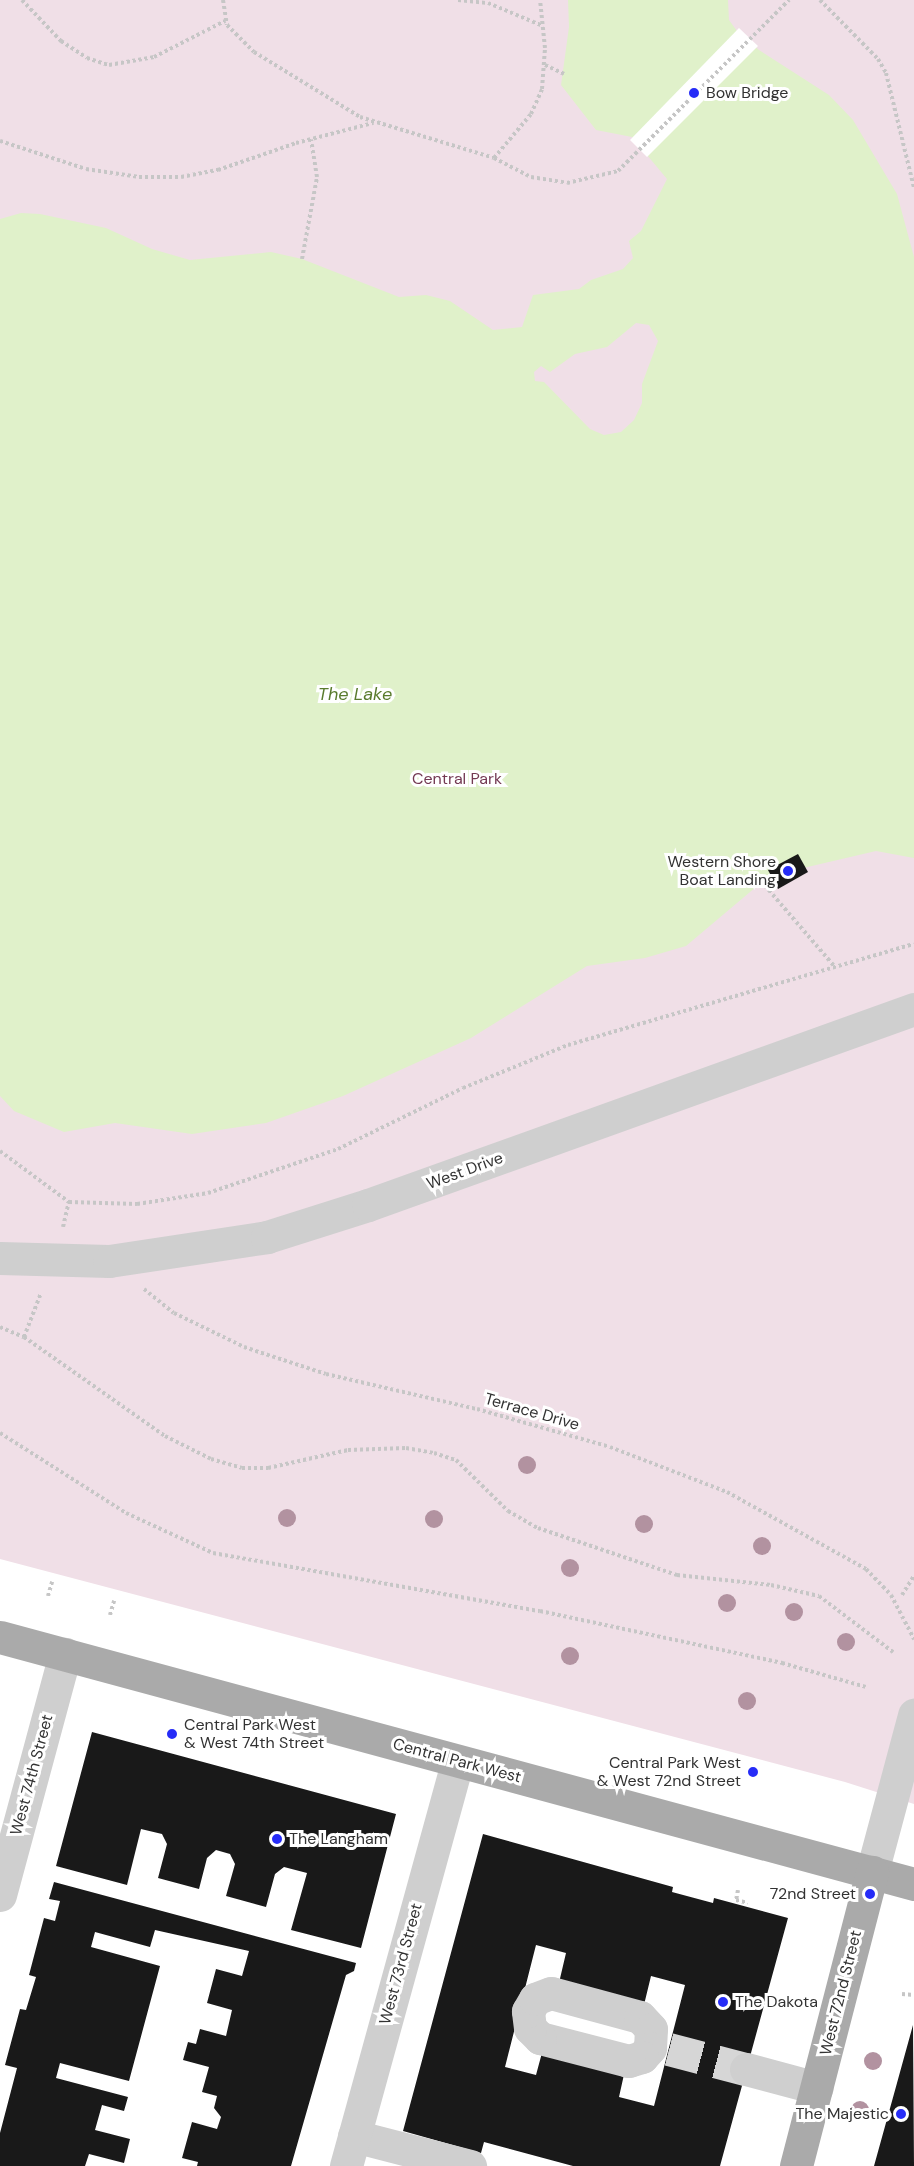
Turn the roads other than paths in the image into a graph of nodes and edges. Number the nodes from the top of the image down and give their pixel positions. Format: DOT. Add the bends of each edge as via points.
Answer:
graph roads {
  1 [pos="914,1009"];
  2 [pos="0,1258"];
  3 [pos="0,1637"];
  4 [pos="65,1654"];
  5 [pos="914,1715"];
  6 [pos="457,1762"];
  7 [pos="872,1872"];
  8 [pos="914,1884"];
  9 [pos="0,1895"];
  10 [pos="746,2069"];
  11 [pos="817,2088"];
  12 [pos="350,2151"];
  13 [pos="470,2166"];
  14 [pos="796,2166"];
  1 -- 2 [label="street, West Drive" via="316,1223 212,1248 109,1261"];
  3 -- 4 [label="main road, Central Park West"];
  4 -- 6 [label="main road, Central Park West"];
  4 -- 9 [label="street, West 74th Street"];
  5 -- 7 [label="street, West 72nd Street"];
  6 -- 7 [label="main road, Central Park West"];
  6 -- 12 [label="street, West 73rd Street"];
  7 -- 8 [label="main road, Central Park West"];
  7 -- 11 [label="main road, West 72nd Street"];
  10 -- 11 [label="street"];
  11 -- 14 [label="main road, West 72nd Street"];
  12 -- 13 [label="street"];
}
